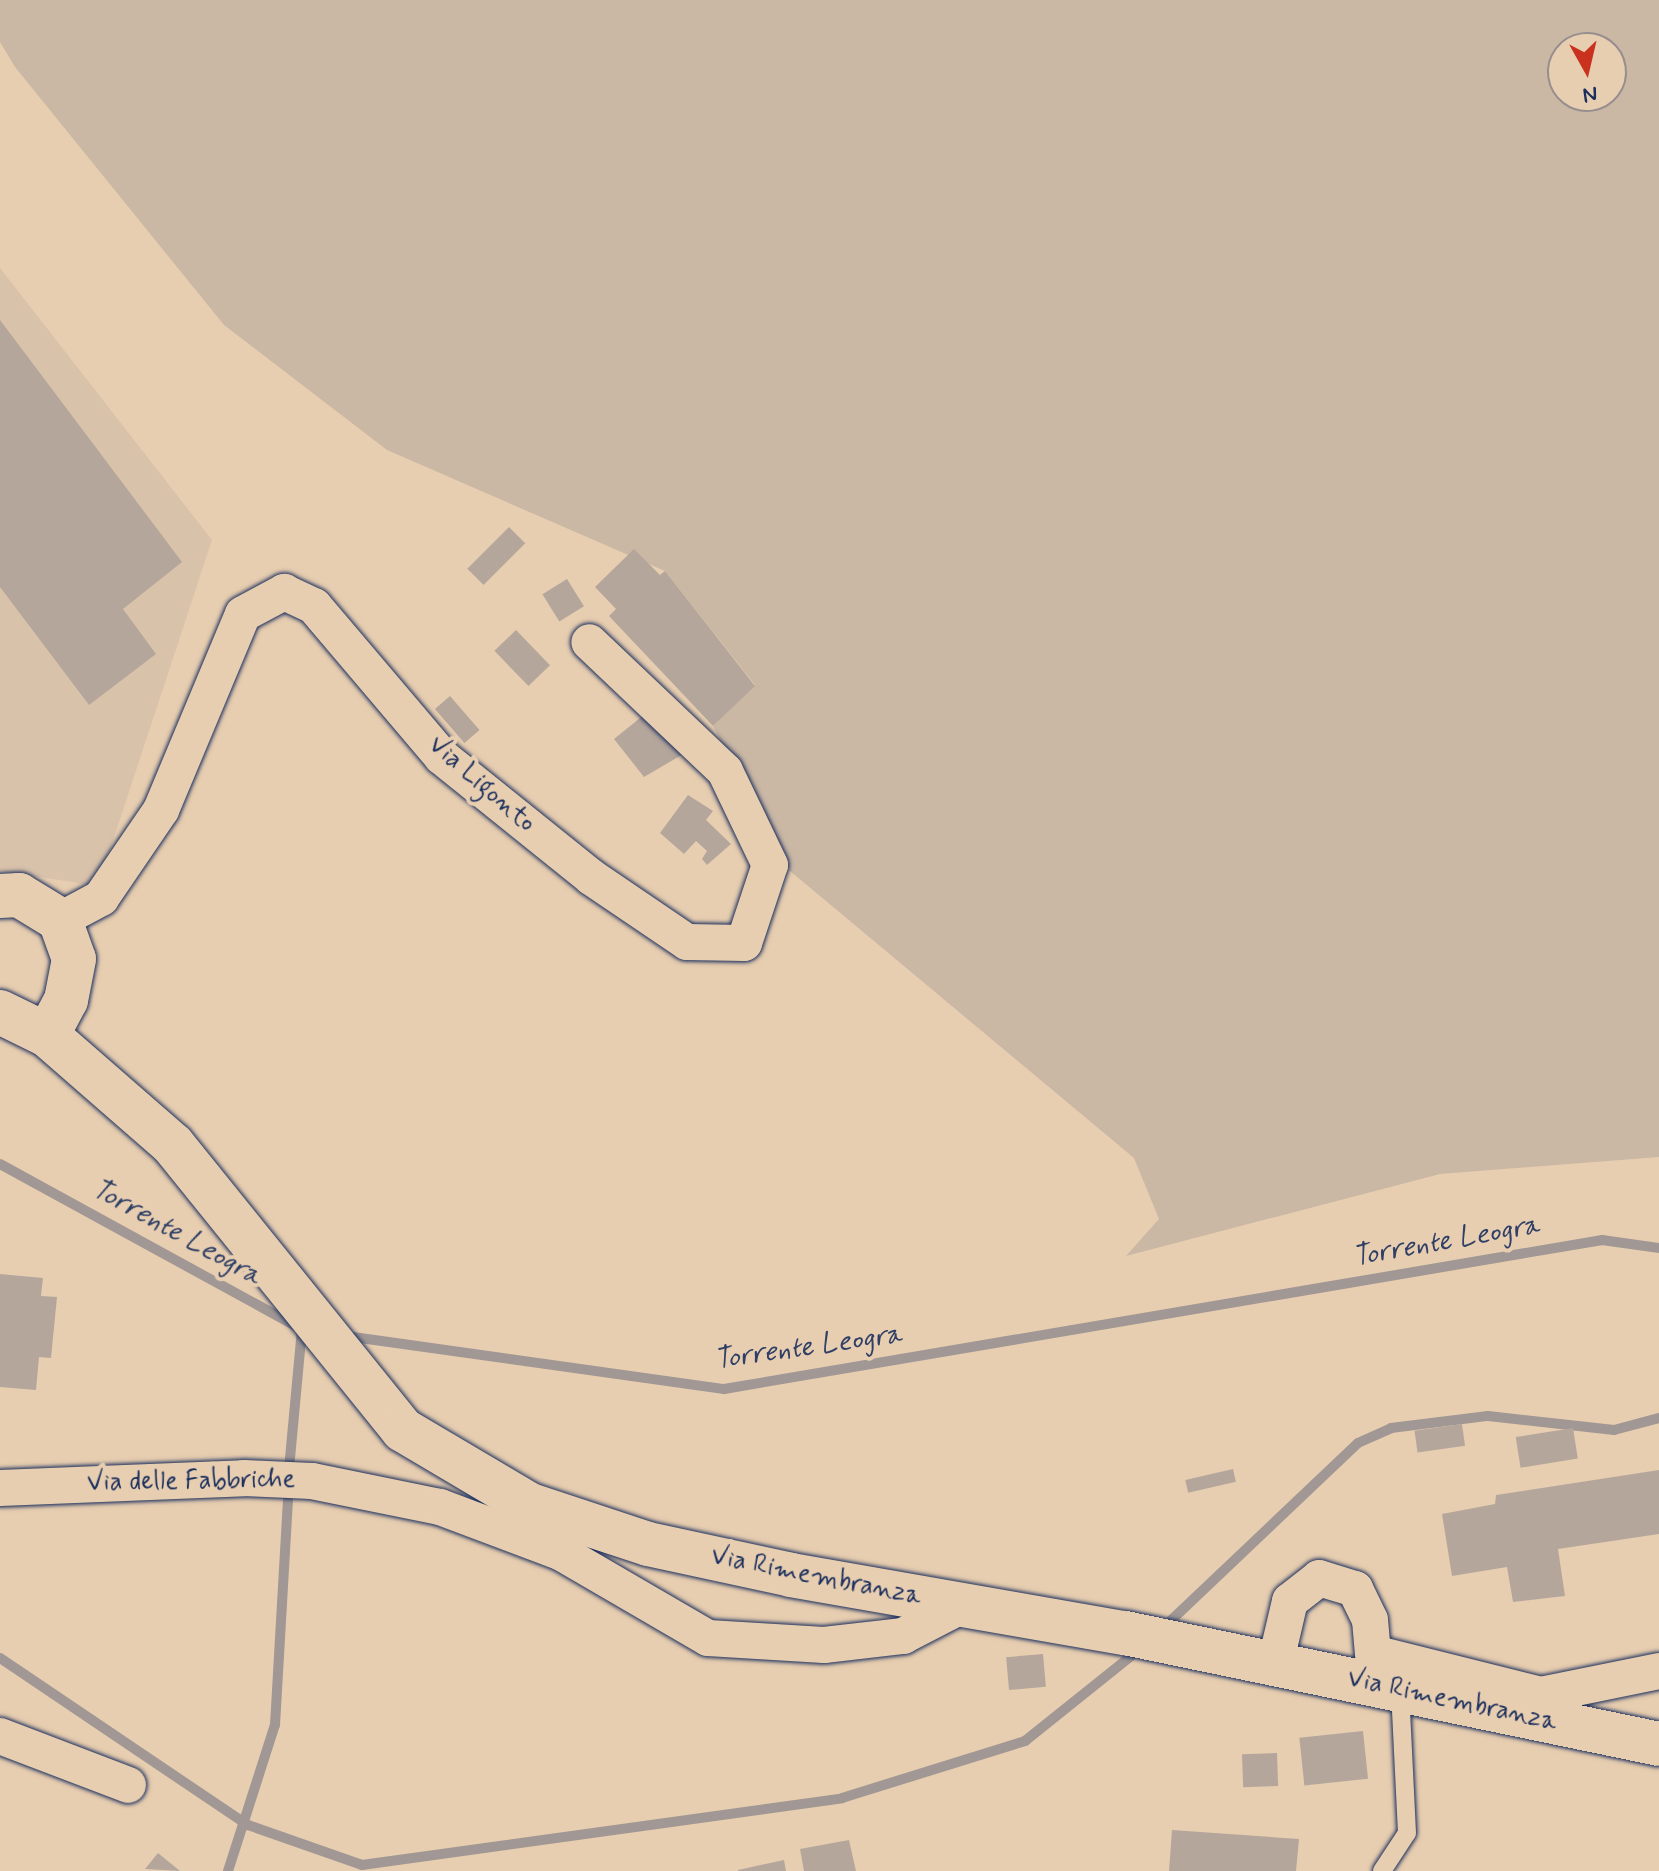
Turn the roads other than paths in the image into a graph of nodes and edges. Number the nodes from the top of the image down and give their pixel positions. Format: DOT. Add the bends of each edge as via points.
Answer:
graph roads {
  1 [pos="589,642"];
  2 [pos="0,896"];
  3 [pos="60,920"];
  4 [pos="0,1012"];
  5 [pos="47,1035"];
  6 [pos="0,1488"];
  7 [pos="963,1605"];
  8 [pos="1373,1653"];
  9 [pos="1291,1668"];
  10 [pos="1659,1671"];
  11 [pos="1400,1690"];
  12 [pos="0,1736"];
  13 [pos="1659,1744"];
  14 [pos="128,1785"];
  15 [pos="1382,1871"];
  1 -- 3 [label="street, Via Ligonto" via="725,771 770,865 744,943 687,942 591,877 442,757 314,606 284,592 243,614 161,810 101,898"];
  2 -- 3 [label="main road" via="19,895"];
  3 -- 5 [label="main road" via="74,959 66,1000"];
  4 -- 5 [label="main road, Via Rimembranza"];
  5 -- 7 [label="main road, Via Rimembranza" via="137,1110 403,1430 530,1505 648,1544"];
  6 -- 7 [label="street, Via delle Fabbriche" via="244,1478 312,1481 440,1507 560,1552 708,1638 824,1645 903,1636"];
  7 -- 9 [label="main road, Via Rimembranza"];
  8 -- 9 [label="street"];
  8 -- 9 [label="street" via="1370,1620 1355,1589 1319,1578 1290,1601"];
  8 -- 10 [label="street" via="1541,1695"];
  9 -- 11 [label="main road, Via Rimembranza"];
  11 -- 13 [label="main road, Via Rimembranza"];
  11 -- 15 [label="lane" via="1407,1833"];
  12 -- 14 [label="street"];
}
